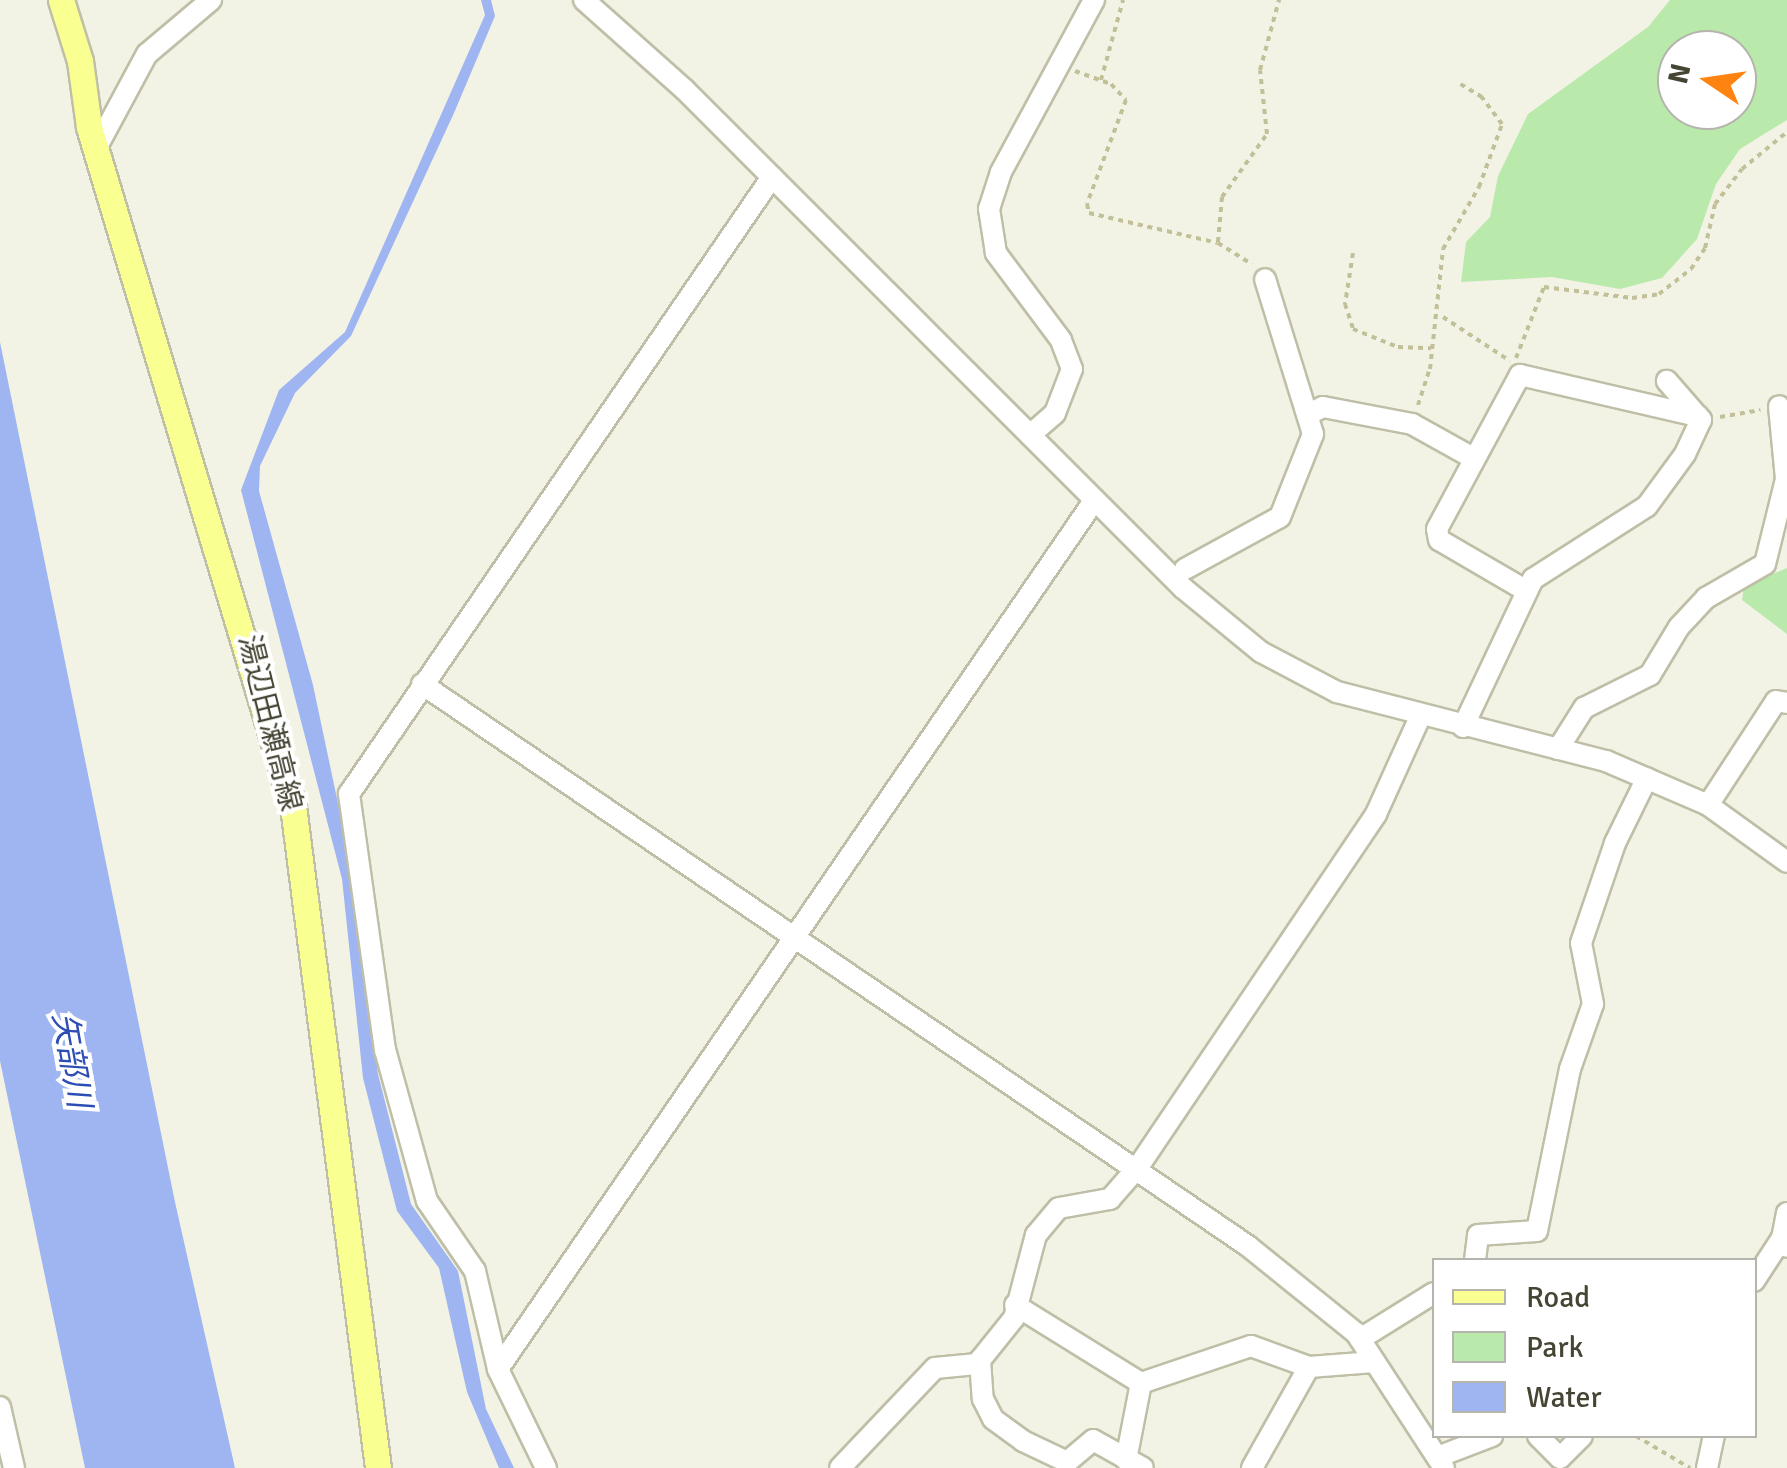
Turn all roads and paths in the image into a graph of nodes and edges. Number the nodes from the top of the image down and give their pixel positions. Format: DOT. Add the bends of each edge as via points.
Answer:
graph roads {
  1 [pos="61,0"];
  2 [pos="210,0"];
  3 [pos="584,0"];
  4 [pos="1094,0"];
  5 [pos="1123,0"];
  6 [pos="1278,0"];
  7 [pos="1058,64"];
  8 [pos="1101,80"];
  9 [pos="1460,84"];
  10 [pos="1787,132"];
  11 [pos="100,143"];
  12 [pos="772,177"];
  13 [pos="1218,243"];
  14 [pos="1354,254"];
  15 [pos="1265,278"];
  16 [pos="1443,317"];
  17 [pos="1433,348"];
  18 [pos="1517,369"];
  19 [pos="1668,381"];
  20 [pos="1779,406"];
  21 [pos="1311,413"];
  22 [pos="1700,418"];
  23 [pos="1412,424"];
  24 [pos="1030,435"];
  25 [pos="1472,458"];
  26 [pos="1094,501"];
  27 [pos="1185,569"];
  28 [pos="1525,590"];
  29 [pos="422,684"];
  30 [pos="1787,703"];
  31 [pos="1420,716"];
  32 [pos="1462,726"];
  33 [pos="1558,750"];
  34 [pos="1647,778"];
  35 [pos="1708,805"];
  36 [pos="1787,862"];
  37 [pos="797,935"];
  38 [pos="1138,1167"];
  39 [pos="1787,1212"];
  40 [pos="1784,1243"];
  41 [pos="1475,1258"];
  42 [pos="1757,1277"];
  43 [pos="1432,1293"];
  44 [pos="1015,1305"];
  45 [pos="1360,1339"];
  46 [pos="980,1360"];
  47 [pos="1374,1362"];
  48 [pos="1309,1367"];
  49 [pos="498,1369"];
  50 [pos="1141,1383"];
  51 [pos="0,1407"];
  52 [pos="1488,1438"];
  53 [pos="1540,1438"];
  54 [pos="1580,1438"];
  55 [pos="1639,1438"];
  56 [pos="1714,1438"];
  57 [pos="1442,1462"];
  58 [pos="1134,1464"];
  59 [pos="14,1468"];
  60 [pos="378,1468"];
  61 [pos="546,1468"];
  62 [pos="840,1468"];
  63 [pos="1252,1468"];
  64 [pos="1690,1468"];
  65 [pos="1707,1468"];
  1 -- 11 [label="main road, 湯辺田瀬高線" via="90,127"];
  2 -- 11 [label="street" via="147,54"];
  3 -- 12 [label="street"];
  4 -- 7 [label="street"];
  5 -- 8 [label="path"];
  6 -- 13 [label="path" via="1260,70 1267,134 1222,197"];
  7 -- 8 [label="path"];
  7 -- 24 [label="street" via="989,209 996,253 1062,340 1072,370 1055,413"];
  8 -- 13 [label="path" via="1126,100 1089,214"];
  9 -- 17 [label="path" via="1482,98 1502,124 1479,186 1443,249"];
  10 -- 18 [label="path" via="1742,169 1715,204 1706,248 1691,270 1659,294 1632,298 1544,287"];
  11 -- 60 [label="main road, 湯辺田瀬高線" via="292,806"];
  12 -- 24 [label="street"];
  12 -- 29 [label="street"];
  13 -- 15 [label="path"];
  14 -- 17 [label="path" via="1345,304 1353,329 1398,347"];
  15 -- 21 [label="street"];
  16 -- 18 [label="path"];
  17 -- 23 [label="path"];
  18 -- 22 [label="street"];
  18 -- 25 [label="street"];
  19 -- 22 [label="street"];
  20 -- 22 [label="path"];
  20 -- 33 [label="street" via="1786,479 1766,564 1706,598 1650,675 1584,708"];
  21 -- 23 [label="street" via="1323,407"];
  21 -- 27 [label="street" via="1309,447 1280,518"];
  22 -- 28 [label="street" via="1647,506 1558,558"];
  23 -- 25 [label="street"];
  24 -- 26 [label="street"];
  25 -- 28 [label="street" via="1437,529 1439,540"];
  26 -- 31 [label="street" via="1261,652 1337,692"];
  26 -- 37 [label="street"];
  28 -- 32 [label="street"];
  29 -- 37 [label="street"];
  29 -- 49 [label="street" via="348,794 384,1050 427,1201 475,1271"];
  30 -- 35 [label="street" via="1776,700"];
  31 -- 32 [label="street"];
  31 -- 38 [label="street" via="1376,814"];
  32 -- 33 [label="street"];
  33 -- 34 [label="street"];
  34 -- 35 [label="street"];
  34 -- 41 [label="street" via="1615,843 1581,943 1593,1004 1570,1070 1537,1230 1478,1235"];
  35 -- 36 [label="street"];
  37 -- 38 [label="street"];
  37 -- 49 [label="street"];
  38 -- 44 [label="street" via="1110,1199 1059,1208 1036,1234"];
  38 -- 45 [label="street"];
  39 -- 40 [label="street"];
  40 -- 42 [label="street"];
  43 -- 45 [label="street"];
  44 -- 46 [label="street" via="1014,1318"];
  44 -- 50 [label="street"];
  45 -- 47 [label="street"];
  46 -- 58 [label="street" via="988,1409 1023,1442 1068,1462 1093,1440"];
  46 -- 62 [label="street" via="935,1368"];
  47 -- 48 [label="street"];
  47 -- 57 [label="street"];
  48 -- 50 [label="street" via="1240,1348 1182,1374"];
  48 -- 63 [label="street"];
  49 -- 61 [label="street"];
  50 -- 58 [label="street"];
  51 -- 59 [label="street"];
  52 -- 57 [label="street"];
  53 -- 54 [label="street" via="1560,1458"];
  55 -- 64 [label="path"];
  56 -- 65 [label="street"];
}
